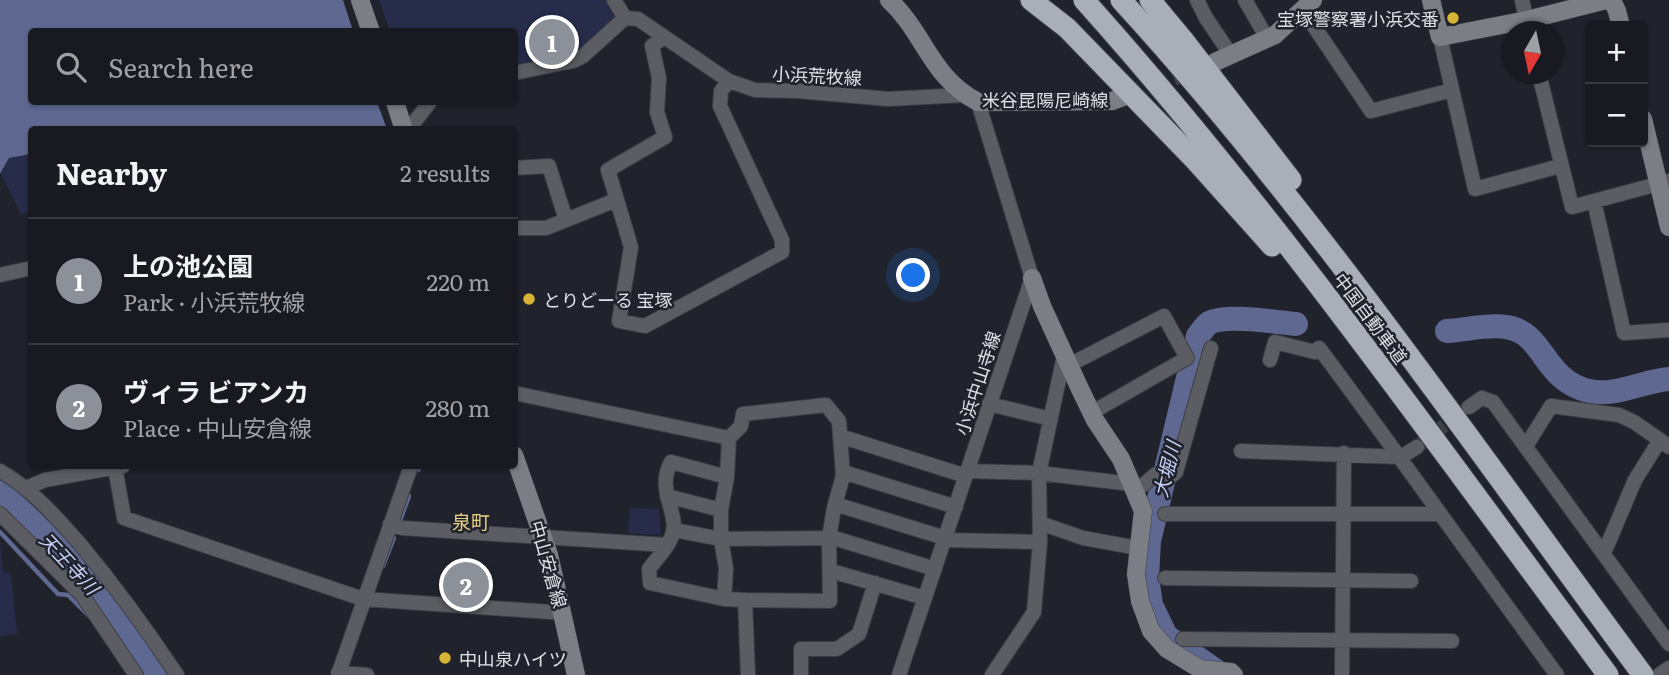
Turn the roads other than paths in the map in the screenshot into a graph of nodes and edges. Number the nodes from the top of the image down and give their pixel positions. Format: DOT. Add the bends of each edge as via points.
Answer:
graph roads {
  1 [pos="360,0"];
  2 [pos="614,0"];
  3 [pos="889,0"];
  4 [pos="1031,0"];
  5 [pos="1084,0"];
  6 [pos="1121,0"];
  7 [pos="1150,0"];
  8 [pos="1197,0"];
  9 [pos="1245,0"];
  10 [pos="1431,0"];
  11 [pos="1522,0"];
  12 [pos="1609,0"];
  13 [pos="1308,5"];
  14 [pos="625,18"];
  15 [pos="1527,21"];
  16 [pos="1544,21"];
  17 [pos="1620,21"];
  18 [pos="370,28"];
  19 [pos="1501,29"];
  20 [pos="664,37"];
  21 [pos="1440,37"];
  22 [pos="1267,38"];
  23 [pos="1223,59"];
  24 [pos="518,72"];
  25 [pos="729,80"];
  26 [pos="1541,84"];
  27 [pos="1452,90"];
  28 [pos="1123,97"];
  29 [pos="971,99"];
  30 [pos="396,105"];
  31 [pos="427,105"];
  32 [pos="404,126"];
  33 [pos="409,126"];
  34 [pos="1648,135"];
  35 [pos="1560,166"];
  36 [pos="518,167"];
  37 [pos="1663,182"];
  38 [pos="616,200"];
  39 [pos="1594,201"];
  40 [pos="566,220"];
  41 [pos="1669,227"];
  42 [pos="518,228"];
  43 [pos="28,269"];
  44 [pos="0,275"];
  45 [pos="1032,278"];
  46 [pos="1669,330"];
  47 [pos="1211,348"];
  48 [pos="1369,350"];
  49 [pos="1066,360"];
  50 [pos="1270,360"];
  51 [pos="1435,390"];
  52 [pos="518,394"];
  53 [pos="989,404"];
  54 [pos="1469,407"];
  55 [pos="1091,413"];
  56 [pos="1051,419"];
  57 [pos="840,436"];
  58 [pos="729,438"];
  59 [pos="1665,443"];
  60 [pos="1526,446"];
  61 [pos="1417,447"];
  62 [pos="1241,451"];
  63 [pos="1344,453"];
  64 [pos="1401,457"];
  65 [pos="518,466"];
  66 [pos="104,469"];
  67 [pos="120,469"];
  68 [pos="410,469"];
  69 [pos="0,471"];
  70 [pos="843,472"];
  71 [pos="1039,473"];
  72 [pos="967,474"];
  73 [pos="727,477"];
  74 [pos="26,488"];
  75 [pos="1133,488"];
  76 [pos="667,496"];
  77 [pos="835,504"];
  78 [pos="956,508"];
  79 [pos="720,510"];
  80 [pos="1344,513"];
  81 [pos="0,514"];
  82 [pos="1165,514"];
  83 [pos="1439,514"];
  84 [pos="1040,523"];
  85 [pos="390,524"];
  86 [pos="674,530"];
  87 [pos="543,536"];
  88 [pos="829,538"];
  89 [pos="721,539"];
  90 [pos="945,539"];
  91 [pos="1040,542"];
  92 [pos="667,545"];
  93 [pos="1138,548"];
  94 [pos="1604,553"];
  95 [pos="935,569"];
  96 [pos="831,570"];
  97 [pos="1165,578"];
  98 [pos="1343,579"];
  99 [pos="1411,581"];
  100 [pos="875,583"];
  101 [pos="925,598"];
  102 [pos="363,599"];
  103 [pos="724,599"];
  104 [pos="745,600"];
  105 [pos="562,609"];
  106 [pos="1183,639"];
  107 [pos="1342,639"];
  108 [pos="1452,641"];
  109 [pos="1669,644"];
  110 [pos="1638,668"];
  111 [pos="1669,668"];
  112 [pos="1222,672"];
  113 [pos="338,674"];
  114 [pos="136,675"];
  115 [pos="177,675"];
  116 [pos="367,675"];
  117 [pos="576,675"];
  118 [pos="748,675"];
  119 [pos="802,675"];
  120 [pos="899,675"];
  121 [pos="992,675"];
  122 [pos="1342,675"];
  123 [pos="1557,675"];
  124 [pos="1608,675"];
  125 [pos="1659,675"];
  1 -- 18 [label="street"];
  2 -- 14 [label="street"];
  3 -- 29 [label="street, 米谷昆陽尼崎線" via="947,81"];
  4 -- 48 [label="highway" via="1067,27 1169,132"];
  5 -- 48 [label="highway, 中国自動車道" via="1206,141"];
  6 -- 51 [label="highway, 中国自動車道" via="1251,153"];
  7 -- 51 [label="highway" via="1282,168"];
  8 -- 23 [label="street"];
  9 -- 22 [label="street"];
  10 -- 21 [label="street"];
  11 -- 15 [label="street"];
  12 -- 16 [label="street"];
  12 -- 17 [label="street"];
  13 -- 22 [label="street"];
  13 -- 27 [label="street" via="1371,111"];
  14 -- 20 [label="street, 小浜荒牧線" via="638,19"];
  14 -- 24 [label="street" via="583,56"];
  19 -- 21 [label="street"];
  20 -- 25 [label="street, 小浜荒牧線"];
  20 -- 38 [label="street" via="652,46 659,78 657,112 665,137 608,170"];
  21 -- 27 [label="street"];
  22 -- 23 [label="street"];
  25 -- 29 [label="street, 小浜荒牧線" via="762,91"];
  25 -- 38 [label="street" via="721,92 720,106 782,240 782,252 645,326 619,321 631,247"];
  26 -- 35 [label="street"];
  27 -- 35 [label="street" via="1475,189"];
  28 -- 29 [label="street, 米谷昆陽尼崎線" via="1112,101"];
  29 -- 45 [label="street"];
  30 -- 32 [label="street"];
  31 -- 33 [label="street"];
  34 -- 37 [label="street"];
  35 -- 39 [label="street" via="1572,207"];
  36 -- 40 [label="street" via="549,166"];
  37 -- 39 [label="street"];
  37 -- 41 [label="street"];
  38 -- 40 [label="street"];
  39 -- 46 [label="street" via="1624,333"];
  40 -- 42 [label="street" via="546,228"];
  43 -- 44 [label="street"];
  45 -- 49 [label="street"];
  45 -- 53 [label="street, 小浜中山寺線"];
  47 -- 75 [label="street" via="1176,472 1170,477 1156,474"];
  48 -- 124 [label="highway, 中国自動車道"];
  49 -- 55 [label="street"];
  49 -- 55 [label="street" via="1164,316 1187,358"];
  49 -- 56 [label="street"];
  50 -- 64 [label="street" via="1275,342 1315,352 1319,348"];
  51 -- 110 [label="highway, 中国自動車道"];
  52 -- 58 [label="street"];
  53 -- 56 [label="street"];
  53 -- 72 [label="street, 小浜中山寺線"];
  54 -- 60 [label="street" via="1482,398 1493,402"];
  55 -- 75 [label="street" via="1121,459"];
  56 -- 71 [label="street"];
  57 -- 58 [label="street" via="839,421 826,405 743,414 741,426"];
  57 -- 70 [label="street"];
  57 -- 72 [label="street"];
  58 -- 73 [label="street"];
  59 -- 60 [label="street" via="1619,415 1551,406"];
  59 -- 94 [label="street" via="1635,480"];
  60 -- 94 [label="street"];
  61 -- 64 [label="street"];
  62 -- 63 [label="street"];
  63 -- 64 [label="street"];
  63 -- 80 [label="street"];
  64 -- 83 [label="street"];
  65 -- 87 [label="street, 中山安倉線"];
  66 -- 74 [label="street"];
  67 -- 102 [label="street" via="124,518"];
  68 -- 85 [label="street"];
  69 -- 74 [label="street"];
  70 -- 77 [label="street"];
  70 -- 78 [label="street"];
  71 -- 72 [label="street"];
  71 -- 75 [label="street"];
  71 -- 84 [label="street"];
  72 -- 78 [label="street, 小浜中山寺線"];
  73 -- 76 [label="street" via="671,463"];
  73 -- 79 [label="street"];
  74 -- 115 [label="street" via="110,580"];
  75 -- 93 [label="street" via="1143,511"];
  76 -- 79 [label="street"];
  76 -- 86 [label="street"];
  77 -- 88 [label="street"];
  77 -- 90 [label="street"];
  78 -- 90 [label="street, 小浜中山寺線"];
  79 -- 89 [label="street"];
  80 -- 82 [label="street"];
  80 -- 83 [label="street"];
  80 -- 98 [label="street"];
  81 -- 114 [label="street" via="82,595"];
  83 -- 123 [label="street"];
  84 -- 91 [label="street"];
  84 -- 93 [label="street" via="1083,538"];
  85 -- 87 [label="street"];
  85 -- 102 [label="street"];
  86 -- 89 [label="street"];
  86 -- 92 [label="street"];
  87 -- 92 [label="street"];
  87 -- 105 [label="street, 中山安倉線"];
  88 -- 89 [label="street"];
  88 -- 95 [label="street"];
  88 -- 96 [label="street"];
  89 -- 103 [label="street"];
  90 -- 91 [label="street"];
  90 -- 95 [label="street, 小浜中山寺線"];
  91 -- 121 [label="street" via="1034,612"];
  92 -- 103 [label="street" via="649,569 650,583"];
  93 -- 112 [label="street" via="1140,601 1151,631 1167,649 1200,669"];
  94 -- 109 [label="street"];
  95 -- 101 [label="street, 小浜中山寺線"];
  96 -- 100 [label="street"];
  96 -- 104 [label="street" via="830,601"];
  97 -- 98 [label="street"];
  98 -- 99 [label="street"];
  98 -- 107 [label="street"];
  100 -- 101 [label="street"];
  100 -- 119 [label="street" via="859,634 837,649 801,649"];
  101 -- 120 [label="street, 小浜中山寺線"];
  102 -- 105 [label="street" via="551,612"];
  102 -- 113 [label="street"];
  103 -- 104 [label="street"];
  104 -- 118 [label="street"];
  105 -- 117 [label="street, 中山安倉線"];
  106 -- 107 [label="street"];
  107 -- 108 [label="street"];
  107 -- 122 [label="street"];
  111 -- 125 [label="street"];
  113 -- 116 [label="street"];
}
